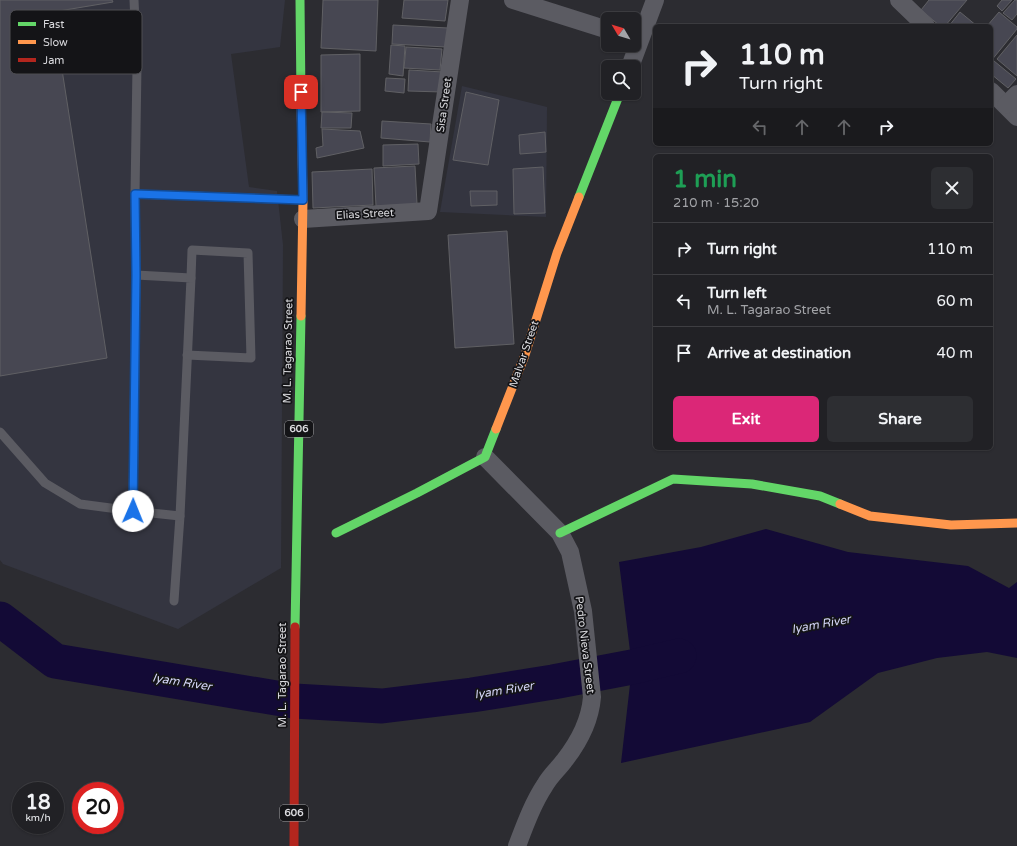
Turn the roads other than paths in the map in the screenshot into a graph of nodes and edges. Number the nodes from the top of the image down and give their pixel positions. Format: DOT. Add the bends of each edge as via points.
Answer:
graph roads {
  1 [pos="134,0"];
  2 [pos="300,0"];
  3 [pos="460,0"];
  4 [pos="513,0"];
  5 [pos="655,0"];
  6 [pos="903,1"];
  7 [pos="134,10"];
  8 [pos="924,24"];
  9 [pos="601,28"];
  10 [pos="641,30"];
  11 [pos="137,74"];
  12 [pos="993,92"];
  13 [pos="617,100"];
  14 [pos="1013,105"];
  15 [pos="135,194"];
  16 [pos="303,200"];
  17 [pos="428,211"];
  18 [pos="303,218"];
  19 [pos="136,275"];
  20 [pos="190,278"];
  21 [pos="188,355"];
  22 [pos="0,432"];
  23 [pos="485,457"];
  24 [pos="133,511"];
  25 [pos="180,516"];
  26 [pos="1017,523"];
  27 [pos="336,533"];
  28 [pos="560,533"];
  29 [pos="174,601"];
  30 [pos="294,846"];
  31 [pos="517,846"];
  1 -- 7 [label="lane"];
  2 -- 16 [label="street, M. L. Tagarao Street / 606"];
  3 -- 17 [label="street, Sisa Street"];
  4 -- 9 [label="street"];
  5 -- 10 [label="street"];
  6 -- 8 [label="street"];
  11 -- 15 [label="lane"];
  12 -- 14 [label="street"];
  13 -- 23 [label="street, Malvar Street" via="557,253 525,355"];
  15 -- 16 [label="lane"];
  15 -- 19 [label="lane"];
  16 -- 18 [label="street, M. L. Tagarao Street / 606"];
  17 -- 18 [label="street, Elias Street"];
  18 -- 30 [label="street, M. L. Tagarao Street / 606"];
  19 -- 20 [label="lane"];
  19 -- 24 [label="lane"];
  20 -- 21 [label="lane"];
  20 -- 21 [label="lane" via="192,250 248,253 251,358"];
  21 -- 25 [label="lane"];
  22 -- 24 [label="lane" via="45,483 80,504"];
  23 -- 27 [label="street"];
  23 -- 28 [label="street, Pedro Nieva Street"];
  24 -- 25 [label="lane"];
  25 -- 29 [label="lane"];
  26 -- 28 [label="street" via="951,525 870,516 820,496 752,484 673,479"];
  28 -- 31 [label="street, Pedro Nieva Street" via="570,552 583,611 591,708 581,736 545,784 527,818"];
}
